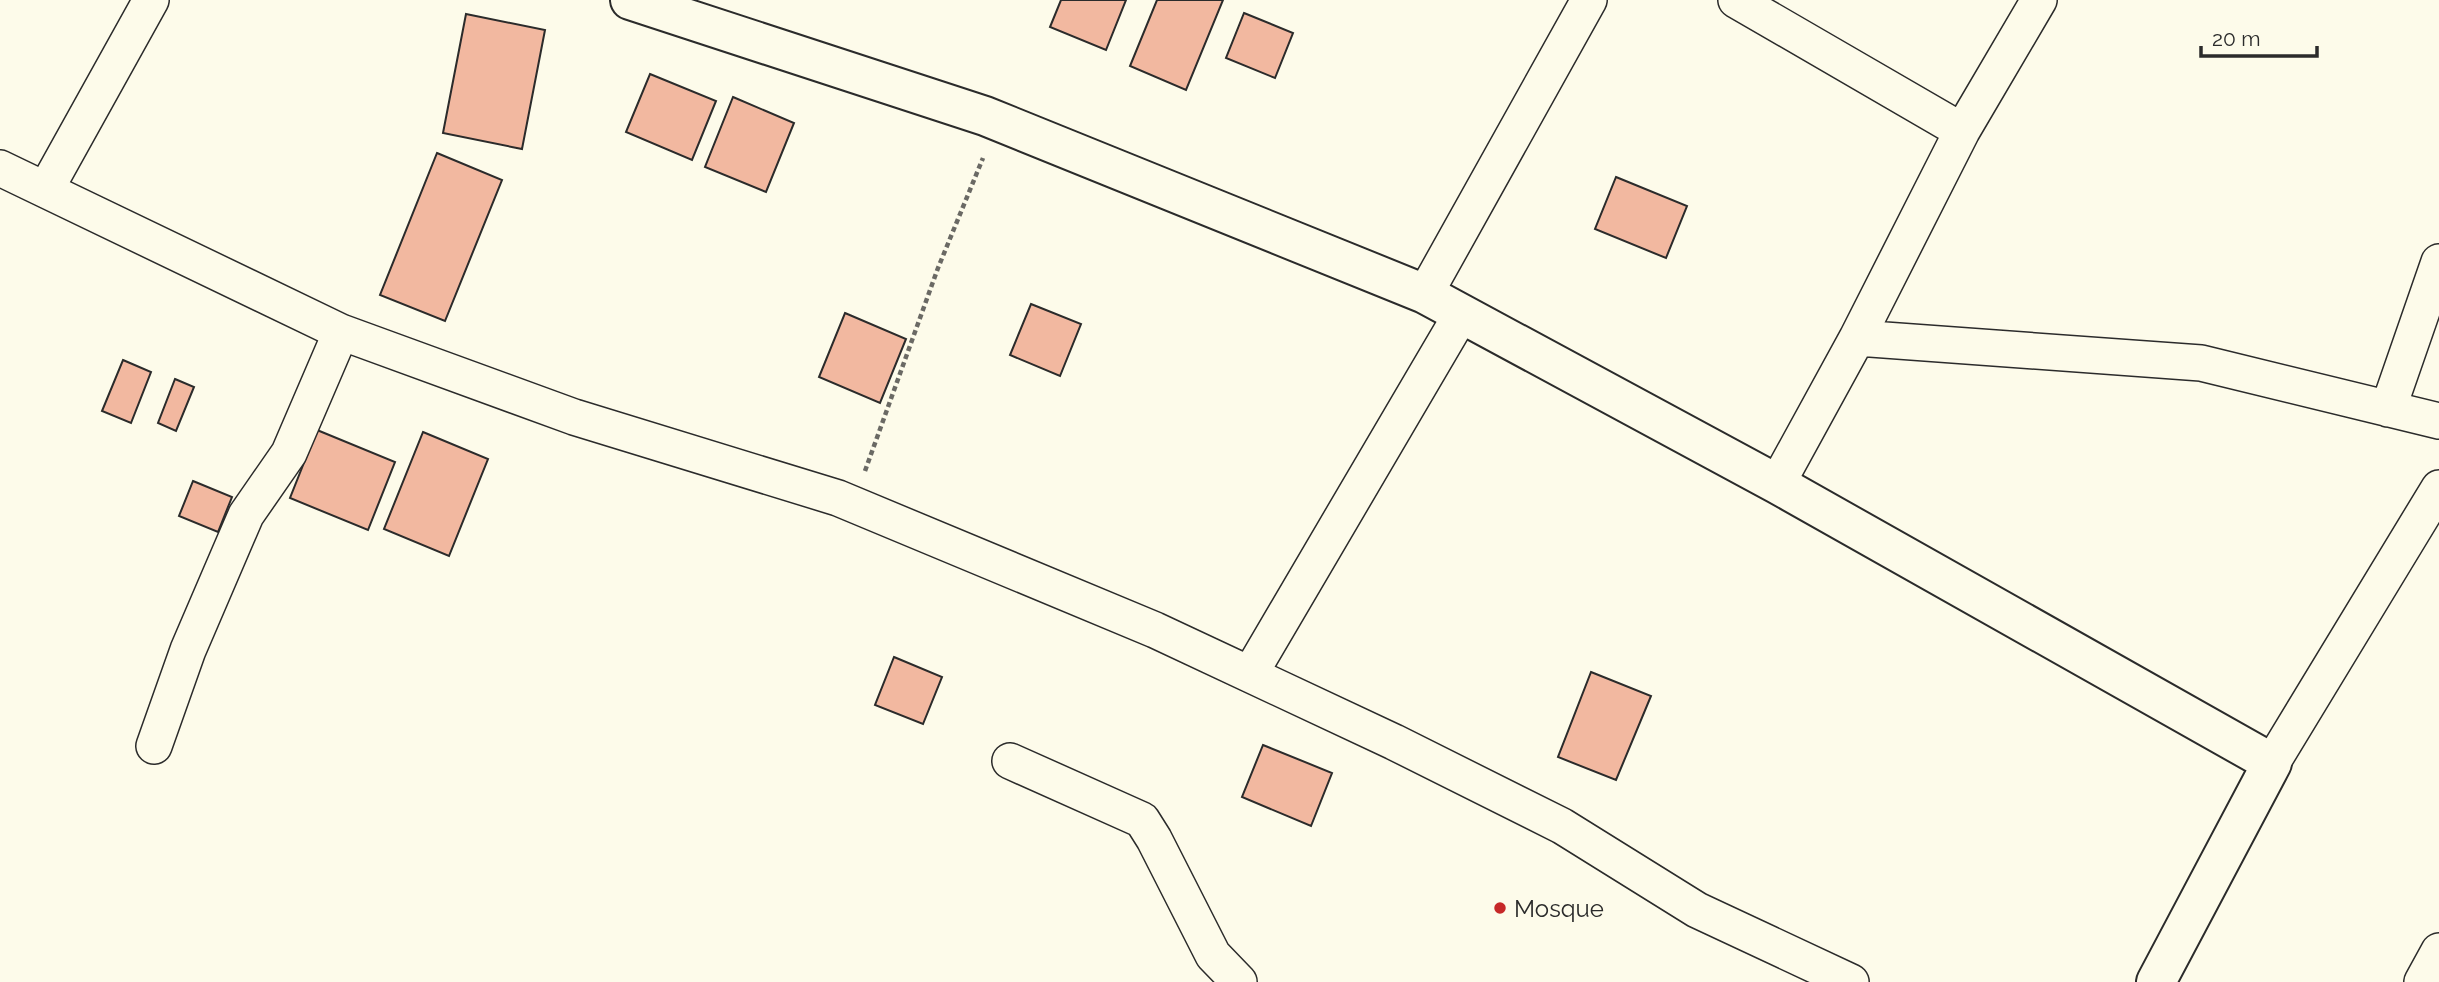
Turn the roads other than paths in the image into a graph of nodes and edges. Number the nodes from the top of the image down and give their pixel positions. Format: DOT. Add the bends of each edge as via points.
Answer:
graph roads {
  1 [pos="150,0"];
  2 [pos="630,0"];
  3 [pos="1589,0"];
  4 [pos="1736,0"];
  5 [pos="2039,0"];
  6 [pos="1962,131"];
  7 [pos="0,168"];
  8 [pos="46,189"];
  9 [pos="2439,262"];
  10 [pos="1425,294"];
  11 [pos="1462,313"];
  12 [pos="341,332"];
  13 [pos="1857,338"];
  14 [pos="2388,409"];
  15 [pos="2439,421"];
  16 [pos="1777,485"];
  17 [pos="2439,488"];
  18 [pos="1250,674"];
  19 [pos="154,746"];
  20 [pos="1010,761"];
  21 [pos="2272,763"];
  22 [pos="2439,951"];
  23 [pos="1239,982"];
  24 [pos="1851,982"];
  25 [pos="2156,982"];
  26 [pos="2422,982"];
  1 -- 8 [label="street"];
  2 -- 10 [label="street" via="997,121"];
  3 -- 10 [label="street"];
  4 -- 6 [label="street"];
  5 -- 6 [label="street"];
  6 -- 13 [label="street"];
  7 -- 8 [label="street"];
  8 -- 12 [label="street"];
  9 -- 14 [label="street"];
  10 -- 11 [label="street"];
  11 -- 16 [label="street"];
  11 -- 18 [label="street"];
  12 -- 18 [label="street" via="574,417 853,505"];
  12 -- 19 [label="street" via="289,453 246,515 188,650"];
  13 -- 14 [label="street" via="2201,363"];
  13 -- 16 [label="street"];
  14 -- 15 [label="street"];
  16 -- 21 [label="street"];
  17 -- 21 [label="street"];
  18 -- 24 [label="street" via="1562,826 1697,910"];
  20 -- 23 [label="street" via="1142,820 1213,955"];
  21 -- 25 [label="street"];
  22 -- 26 [label="street"];
}
